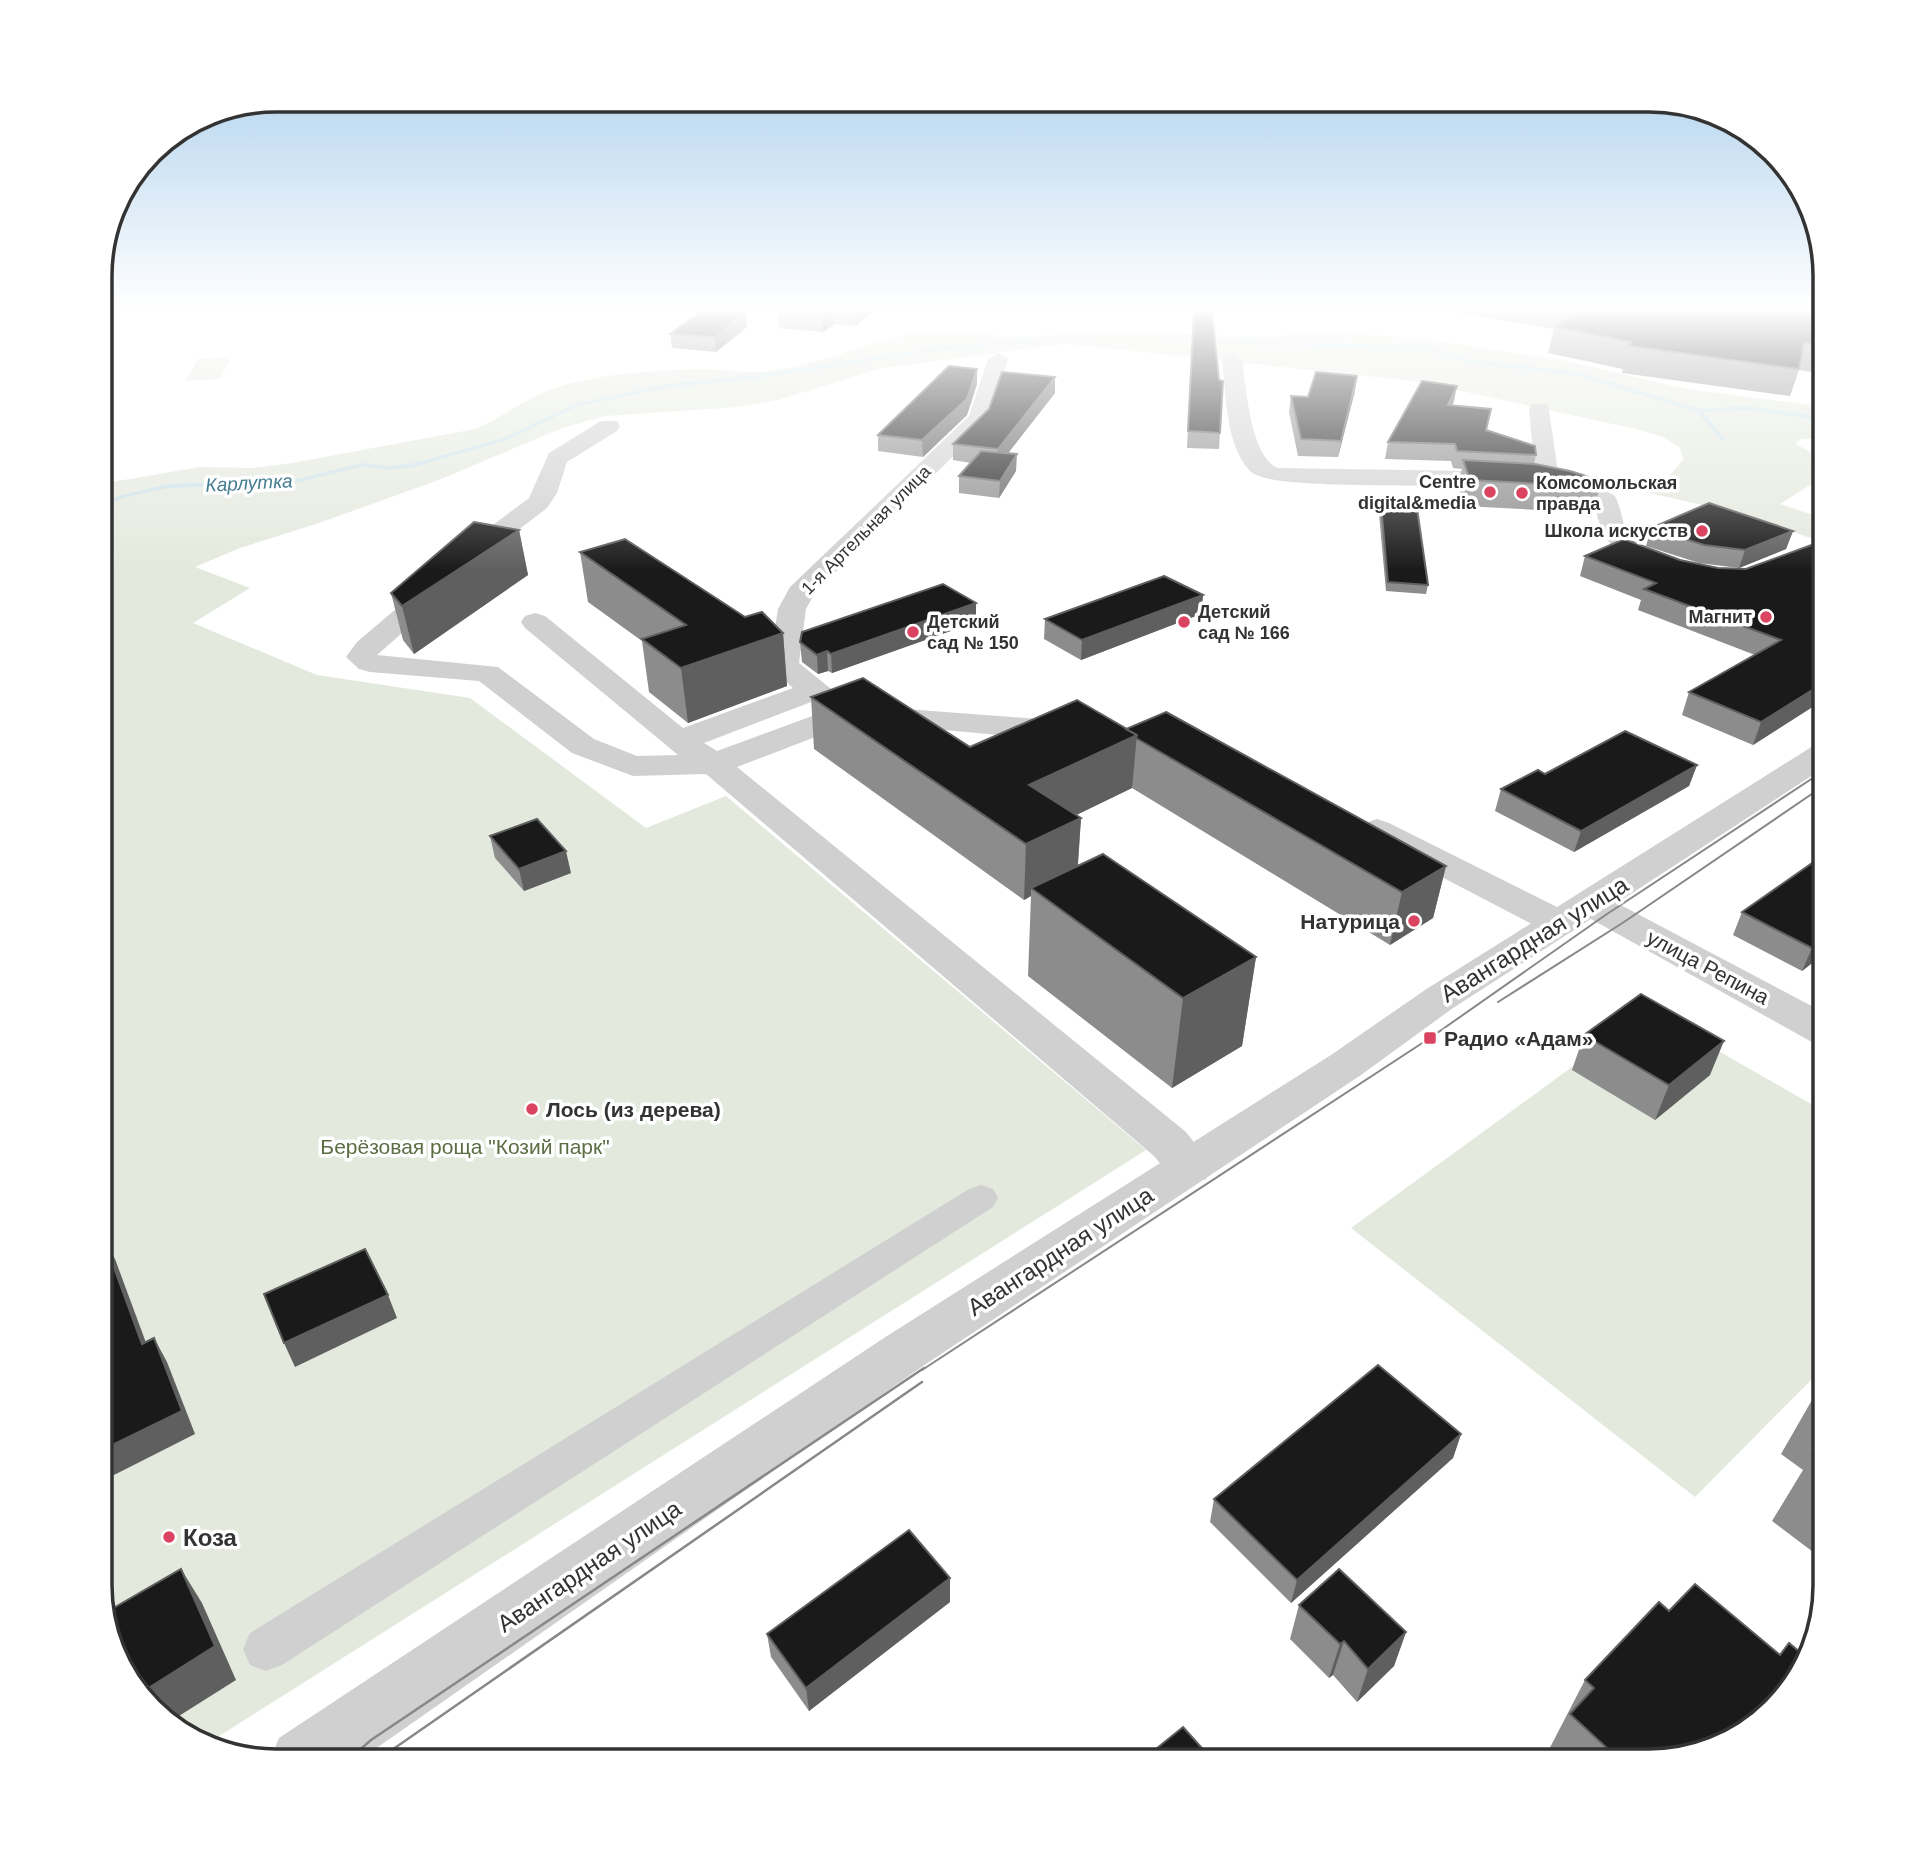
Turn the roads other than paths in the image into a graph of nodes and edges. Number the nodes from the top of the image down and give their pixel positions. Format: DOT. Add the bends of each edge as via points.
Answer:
graph roads {
  1 [pos="985,398"];
  2 [pos="1238,398"];
  3 [pos="1540,409"];
  4 [pos="609,426"];
  5 [pos="1548,483"];
  6 [pos="1692,573"];
  7 [pos="535,622"];
  8 [pos="813,691"];
  9 [pos="846,714"];
  10 [pos="1091,733"];
  11 [pos="679,741"];
  12 [pos="1813,760"];
  13 [pos="714,764"];
  14 [pos="1344,812"];
  15 [pos="1575,913"];
  16 [pos="1813,1025"];
  17 [pos="1191,1167"];
  18 [pos="981,1198"];
  19 [pos="266,1649"];
  20 [pos="320,1749"];
  1 -- 8 [label="street, 1-я Артельная улица" via="979,418 804,587 792,609 784,666"];
  2 -- 5 [label="street" via="1256,464 1277,474"];
  3 -- 5 [label="street"];
  4 -- 13 [label="street" via="557,458 548,489 536,506 479,546 473,557 361,657 370,663 487,673 583,746 633,765"];
  5 -- 6 [label="street" via="1598,494 1605,500 1615,538 1626,551"];
  7 -- 11 [label="street"];
  8 -- 9 [label="street"];
  8 -- 11 [label="street"];
  9 -- 10 [label="street"];
  9 -- 13 [label="street"];
  11 -- 13 [label="street"];
  12 -- 15 [label="street, Авангардная улица"];
  13 -- 17 [label="street" via="1170,1144"];
  14 -- 15 [label="street, улица Репина"];
  15 -- 16 [label="street, улица Репина"];
  15 -- 17 [label="street, Авангардная улица"];
  17 -- 20 [label="street, Авангардная улица" via="905,1351"];
  18 -- 19 [label="street"];
}
